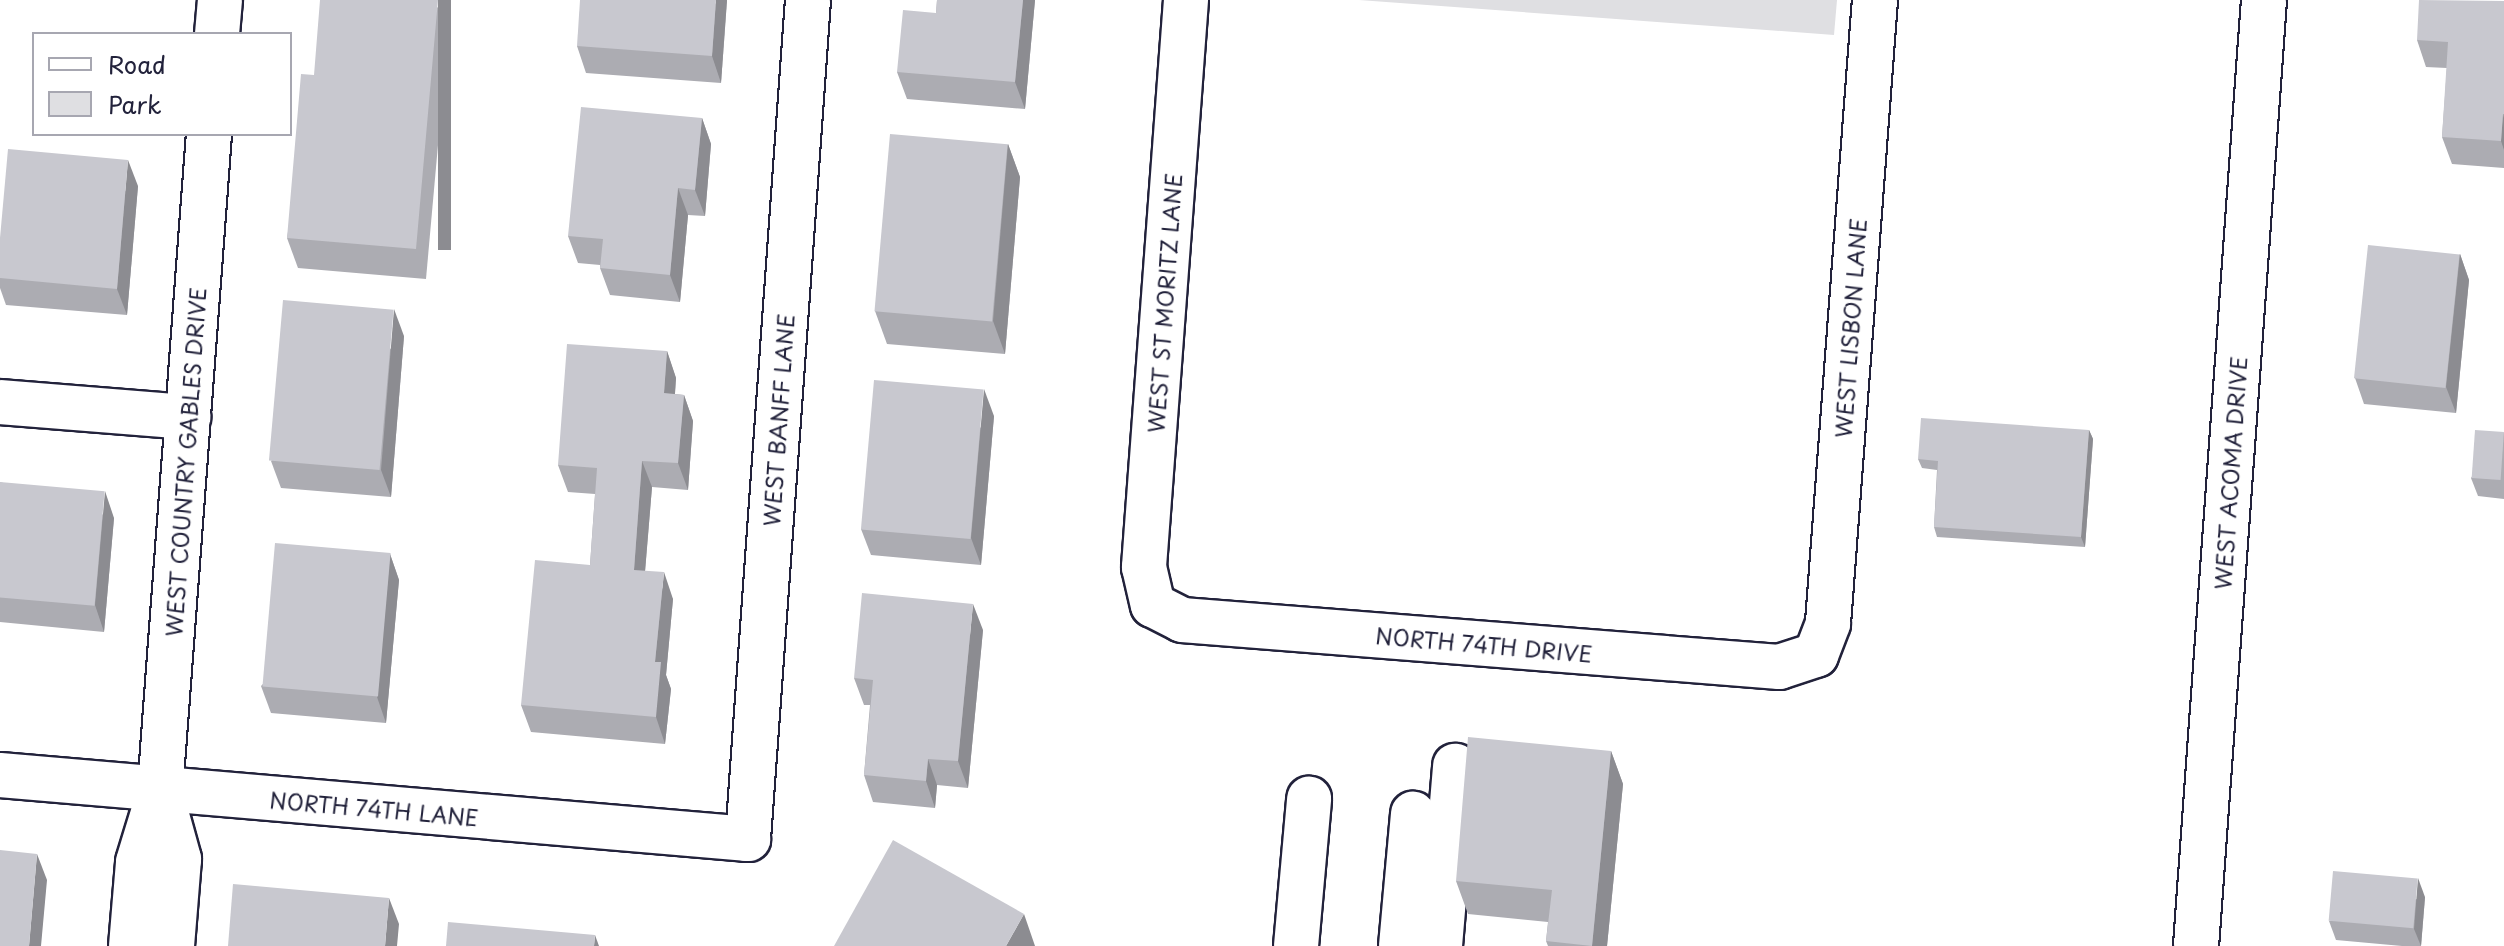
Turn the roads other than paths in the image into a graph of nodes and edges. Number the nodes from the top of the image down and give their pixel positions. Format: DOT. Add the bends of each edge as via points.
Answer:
graph roads {
  1 [pos="220,0"];
  2 [pos="808,0"];
  3 [pos="1186,0"];
  4 [pos="1875,0"];
  5 [pos="2264,0"];
  6 [pos="217,32"];
  7 [pos="209,136"];
  8 [pos="0,402"];
  9 [pos="188,417"];
  10 [pos="1153,605"];
  11 [pos="1816,655"];
  12 [pos="1455,766"];
  13 [pos="0,775"];
  14 [pos="160,790"];
  15 [pos="1309,799"];
  16 [pos="1413,814"];
  17 [pos="748,839"];
  18 [pos="131,946"];
  19 [pos="172,946"];
  20 [pos="1296,946"];
  21 [pos="1401,946"];
  22 [pos="1440,946"];
  23 [pos="2196,946"];
  1 -- 6 [label="street"];
  2 -- 17 [label="street, WEST BANFF LANE"];
  3 -- 10 [label="street, WEST ST MORITZ LANE" via="1144,567"];
  4 -- 11 [label="street, WEST LISBON LANE" via="1828,623"];
  5 -- 23 [label="street, WEST ACOMA DRIVE"];
  7 -- 9 [label="street, WEST COUNTRY GABLES DRIVE"];
  8 -- 9 [label="street"];
  9 -- 14 [label="street, WEST COUNTRY GABLES DRIVE"];
  10 -- 11 [label="street, NORTH 74TH DRIVE" via="1182,620 1779,667"];
  12 -- 22 [label="street"];
  13 -- 14 [label="street, NORTH 74TH LANE"];
  14 -- 17 [label="street, NORTH 74TH LANE"];
  14 -- 18 [label="street, WEST COUNTRY GABLES DRIVE" via="138,862"];
  14 -- 19 [label="street, WEST COUNTRY GABLES DRIVE" via="179,859"];
  15 -- 20 [label="street"];
  16 -- 21 [label="street"];
}
